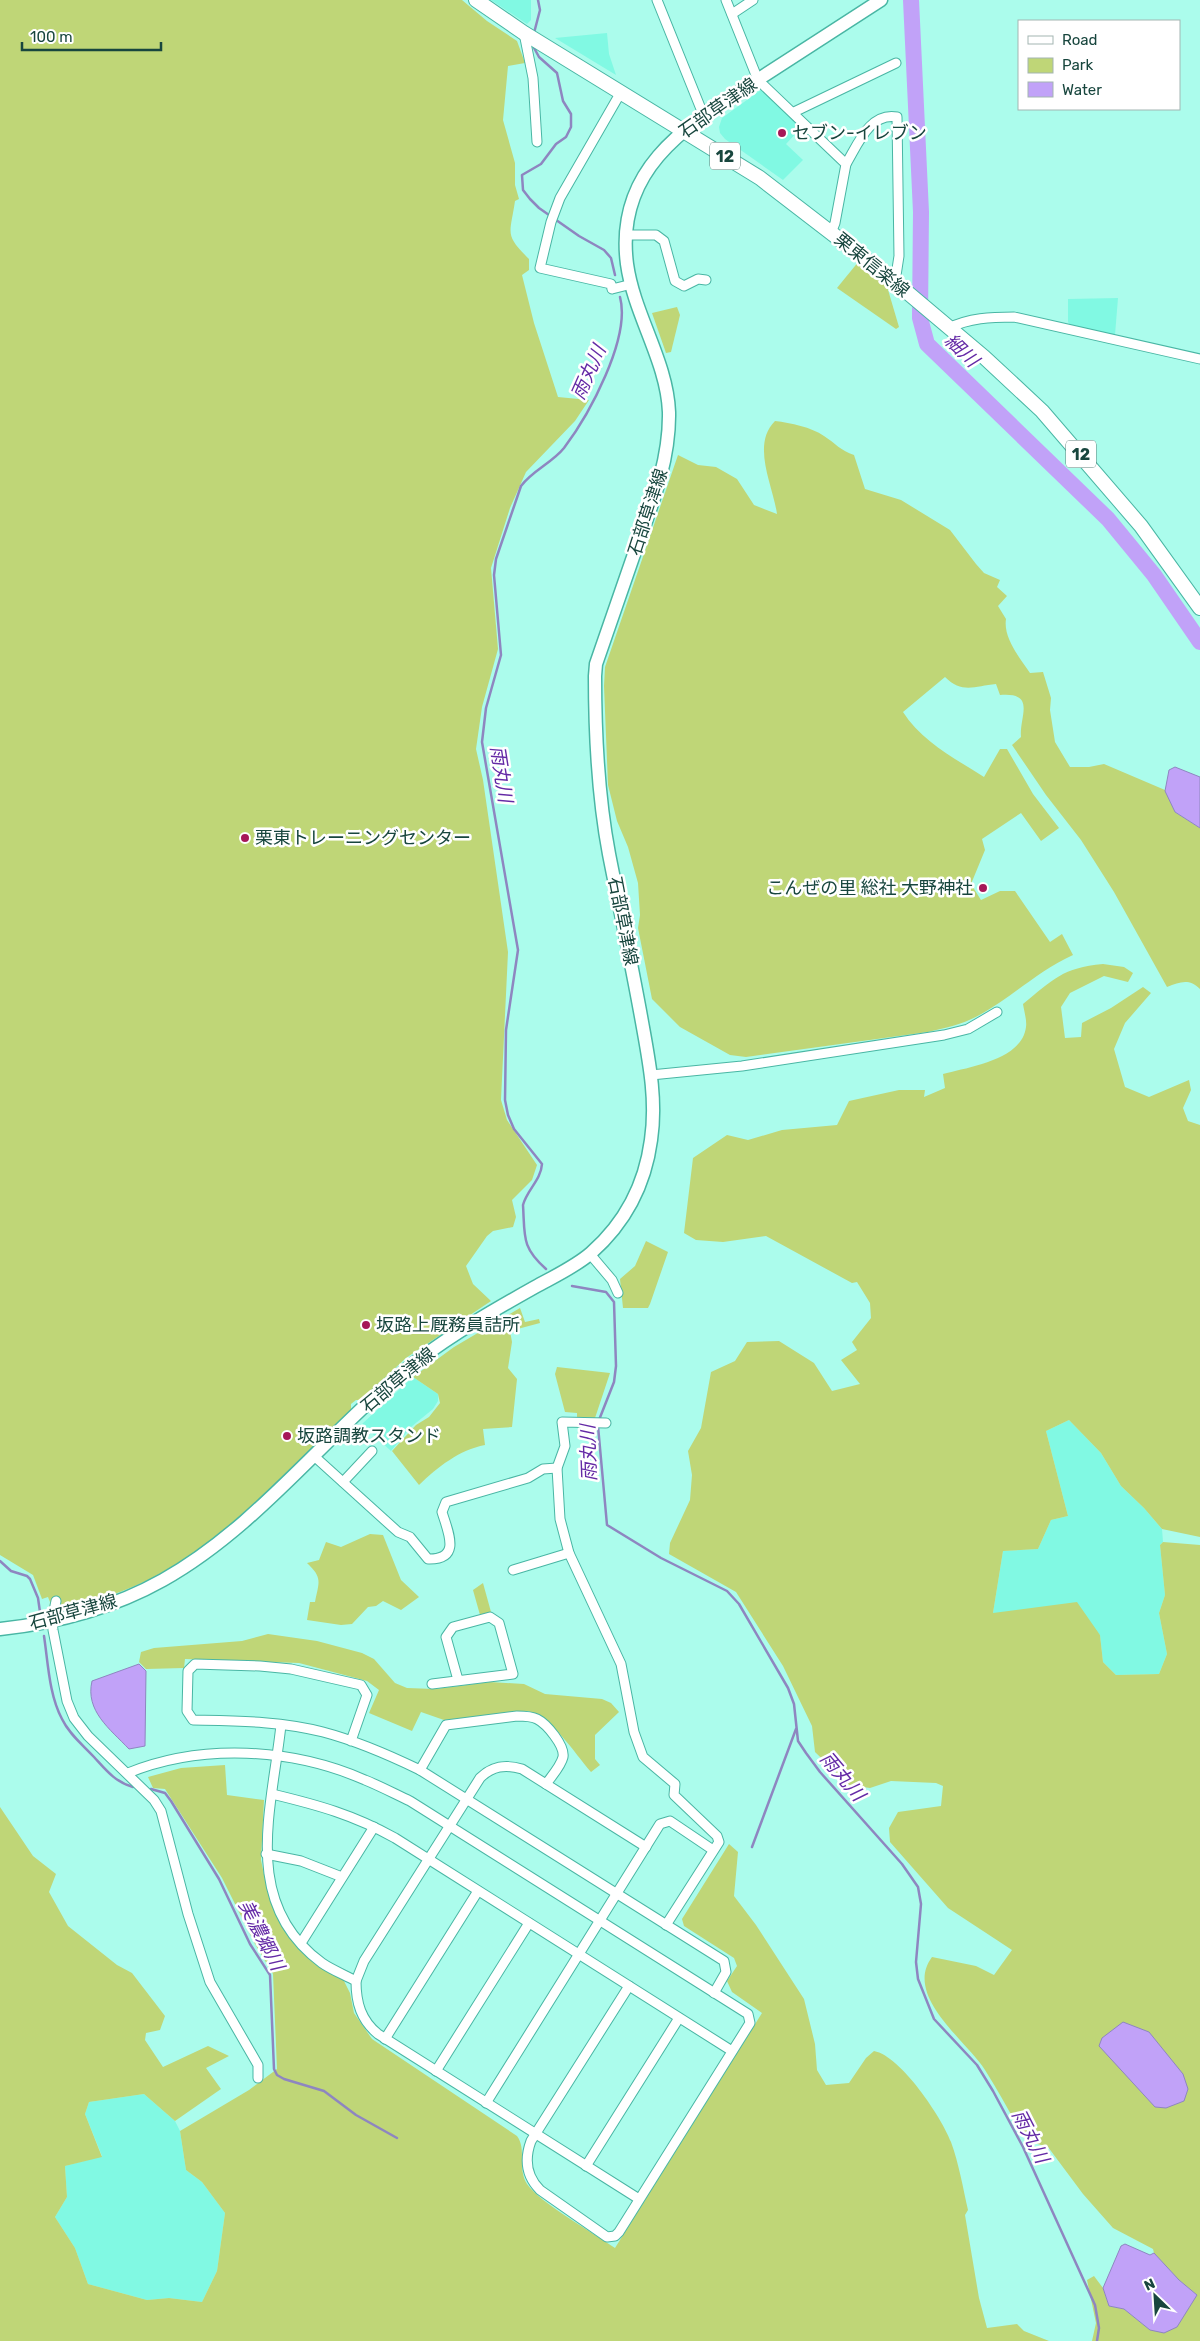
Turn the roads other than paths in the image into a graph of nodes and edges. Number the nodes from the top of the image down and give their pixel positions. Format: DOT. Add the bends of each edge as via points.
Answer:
graph roads {
  1 [pos="476,0"];
  2 [pos="657,0"];
  3 [pos="726,0"];
  4 [pos="753,0"];
  5 [pos="880,0"];
  6 [pos="732,14"];
  7 [pos="530,37"];
  8 [pos="896,64"];
  9 [pos="758,80"];
  10 [pos="622,92"];
  11 [pos="794,112"];
  12 [pos="703,114"];
  13 [pos="684,130"];
  14 [pos="537,142"];
  15 [pos="846,164"];
  16 [pos="832,233"];
  17 [pos="625,235"];
  18 [pos="706,280"];
  19 [pos="632,284"];
  20 [pos="898,285"];
  21 [pos="944,324"];
  22 [pos="1200,359"];
  23 [pos="1200,608"];
  24 [pos="997,1012"];
  25 [pos="651,1075"];
  26 [pos="590,1254"];
  27 [pos="618,1292"];
  28 [pos="601,1422"];
  29 [pos="372,1451"];
  30 [pos="314,1456"];
  31 [pos="557,1468"];
  32 [pos="343,1482"];
  33 [pos="569,1553"];
  34 [pos="514,1570"];
  35 [pos="56,1601"];
  36 [pos="52,1621"];
  37 [pos="0,1628"];
  38 [pos="458,1680"];
  39 [pos="432,1684"];
  40 [pos="281,1725"];
  41 [pos="351,1741"];
  42 [pos="278,1756"];
  43 [pos="420,1770"];
  44 [pos="128,1774"];
  45 [pos="546,1784"];
  46 [pos="272,1794"];
  47 [pos="466,1800"];
  48 [pos="374,1827"];
  49 [pos="450,1827"];
  50 [pos="646,1847"];
  51 [pos="713,1850"];
  52 [pos="266,1854"];
  53 [pos="428,1860"];
  54 [pos="342,1877"];
  55 [pos="478,1891"];
  56 [pos="616,1894"];
  57 [pos="600,1921"];
  58 [pos="529,1923"];
  59 [pos="666,1925"];
  60 [pos="301,1943"];
  61 [pos="579,1954"];
  62 [pos="356,1981"];
  63 [pos="629,1986"];
  64 [pos="714,1992"];
  65 [pos="679,2018"];
  66 [pos="385,2039"];
  67 [pos="732,2051"];
  68 [pos="436,2071"];
  69 [pos="258,2078"];
  70 [pos="486,2103"];
  71 [pos="536,2134"];
  72 [pos="586,2166"];
  73 [pos="639,2199"];
  1 -- 7 [label="main road, 栗東信楽線 / 12"];
  2 -- 12 [label="street"];
  3 -- 6 [label="street"];
  4 -- 6 [label="street"];
  5 -- 9 [label="main road, 石部草津線"];
  6 -- 9 [label="street"];
  7 -- 10 [label="main road, 栗東信楽線 / 12"];
  7 -- 14 [label="street"];
  8 -- 11 [label="street"];
  9 -- 11 [label="street"];
  9 -- 12 [label="main road, 石部草津線"];
  10 -- 13 [label="main road, 栗東信楽線 / 12"];
  10 -- 19 [label="street" via="554,212 540,268 611,284 612,289"];
  11 -- 15 [label="street"];
  12 -- 13 [label="main road, 石部草津線"];
  13 -- 16 [label="main road, 栗東信楽線 / 12" via="760,178"];
  13 -- 17 [label="main road, 石部草津線" via="652,162 637,188"];
  15 -- 16 [label="street"];
  15 -- 20 [label="street" via="870,125 882,117 897,117"];
  16 -- 20 [label="main road, 栗東信楽線 / 12"];
  17 -- 18 [label="street" via="656,235 664,241 675,281 684,286 698,279"];
  17 -- 19 [label="main road, 石部草津線"];
  19 -- 25 [label="main road, 石部草津線" via="665,389 668,433 665,461 596,664 595,699 601,800"];
  20 -- 21 [label="main road, 栗東信楽線 / 12"];
  21 -- 22 [label="street" via="1014,317"];
  21 -- 23 [label="main road, 栗東信楽線 / 12" via="1042,411 1141,526"];
  24 -- 25 [label="street" via="968,1029 926,1038 742,1066"];
  25 -- 26 [label="main road, 石部草津線" via="652,1138 644,1177 620,1222"];
  26 -- 27 [label="street"];
  26 -- 30 [label="main road, 石部草津線" via="462,1329 416,1362"];
  28 -- 31 [label="street" via="562,1422 565,1446"];
  29 -- 32 [label="street"];
  30 -- 32 [label="street"];
  30 -- 36 [label="main road, 石部草津線" via="235,1529 187,1566 136,1594 95,1610"];
  31 -- 32 [label="street" via="543,1469 528,1478 446,1502 442,1512 452,1542 448,1553 440,1559 428,1559 410,1537 398,1532"];
  31 -- 33 [label="street" via="560,1519"];
  33 -- 34 [label="street"];
  33 -- 51 [label="street" via="621,1664 634,1732 643,1757 675,1784 674,1796 717,1836 718,1842"];
  35 -- 36 [label="street"];
  36 -- 37 [label="main road, 石部草津線"];
  36 -- 44 [label="street" via="67,1701 74,1718"];
  38 -- 38 [label="street" via="512,1674 499,1623 490,1617 453,1627 446,1637"];
  38 -- 39 [label="street"];
  40 -- 41 [label="street" via="323,1732"];
  40 -- 41 [label="street" via="193,1720 187,1711 188,1671 195,1664 260,1666 314,1673 361,1685 367,1695"];
  40 -- 42 [label="street"];
  41 -- 43 [label="street"];
  42 -- 44 [label="street" via="190,1756 154,1762"];
  42 -- 46 [label="street"];
  42 -- 49 [label="street" via="314,1763 364,1779"];
  43 -- 45 [label="street" via="446,1725 529,1716 546,1726 562,1749 563,1758"];
  43 -- 47 [label="street"];
  44 -- 69 [label="street" via="161,1811 210,1982 258,2066"];
  45 -- 47 [label="street" via="522,1769 503,1765 487,1771"];
  45 -- 50 [label="street"];
  46 -- 48 [label="street" via="341,1812"];
  46 -- 52 [label="street"];
  47 -- 49 [label="street"];
  47 -- 56 [label="street"];
  48 -- 53 [label="street"];
  48 -- 54 [label="street"];
  49 -- 53 [label="street"];
  49 -- 57 [label="street"];
  50 -- 51 [label="street" via="660,1824 670,1821"];
  50 -- 56 [label="street"];
  51 -- 59 [label="street"];
  52 -- 54 [label="street" via="301,1861"];
  52 -- 60 [label="street" via="270,1886 276,1902"];
  53 -- 55 [label="street"];
  53 -- 62 [label="street" via="364,1961"];
  54 -- 60 [label="street"];
  55 -- 58 [label="street"];
  55 -- 66 [label="street"];
  56 -- 57 [label="street"];
  56 -- 59 [label="street"];
  57 -- 61 [label="street"];
  57 -- 64 [label="street"];
  58 -- 61 [label="street"];
  58 -- 68 [label="street"];
  59 -- 64 [label="street" via="724,1961 726,1972"];
  60 -- 62 [label="street" via="323,1964"];
  61 -- 63 [label="street"];
  61 -- 70 [label="street"];
  62 -- 66 [label="street" via="359,2008 369,2026"];
  63 -- 65 [label="street"];
  63 -- 71 [label="street"];
  64 -- 67 [label="street" via="748,2014 750,2023"];
  65 -- 67 [label="street"];
  65 -- 72 [label="street"];
  66 -- 68 [label="street"];
  67 -- 73 [label="street"];
  68 -- 70 [label="street"];
  70 -- 71 [label="street"];
  71 -- 72 [label="street"];
  71 -- 73 [label="street" via="527,2151 526,2165 534,2184 607,2237 619,2232"];
  72 -- 73 [label="street"];
}
